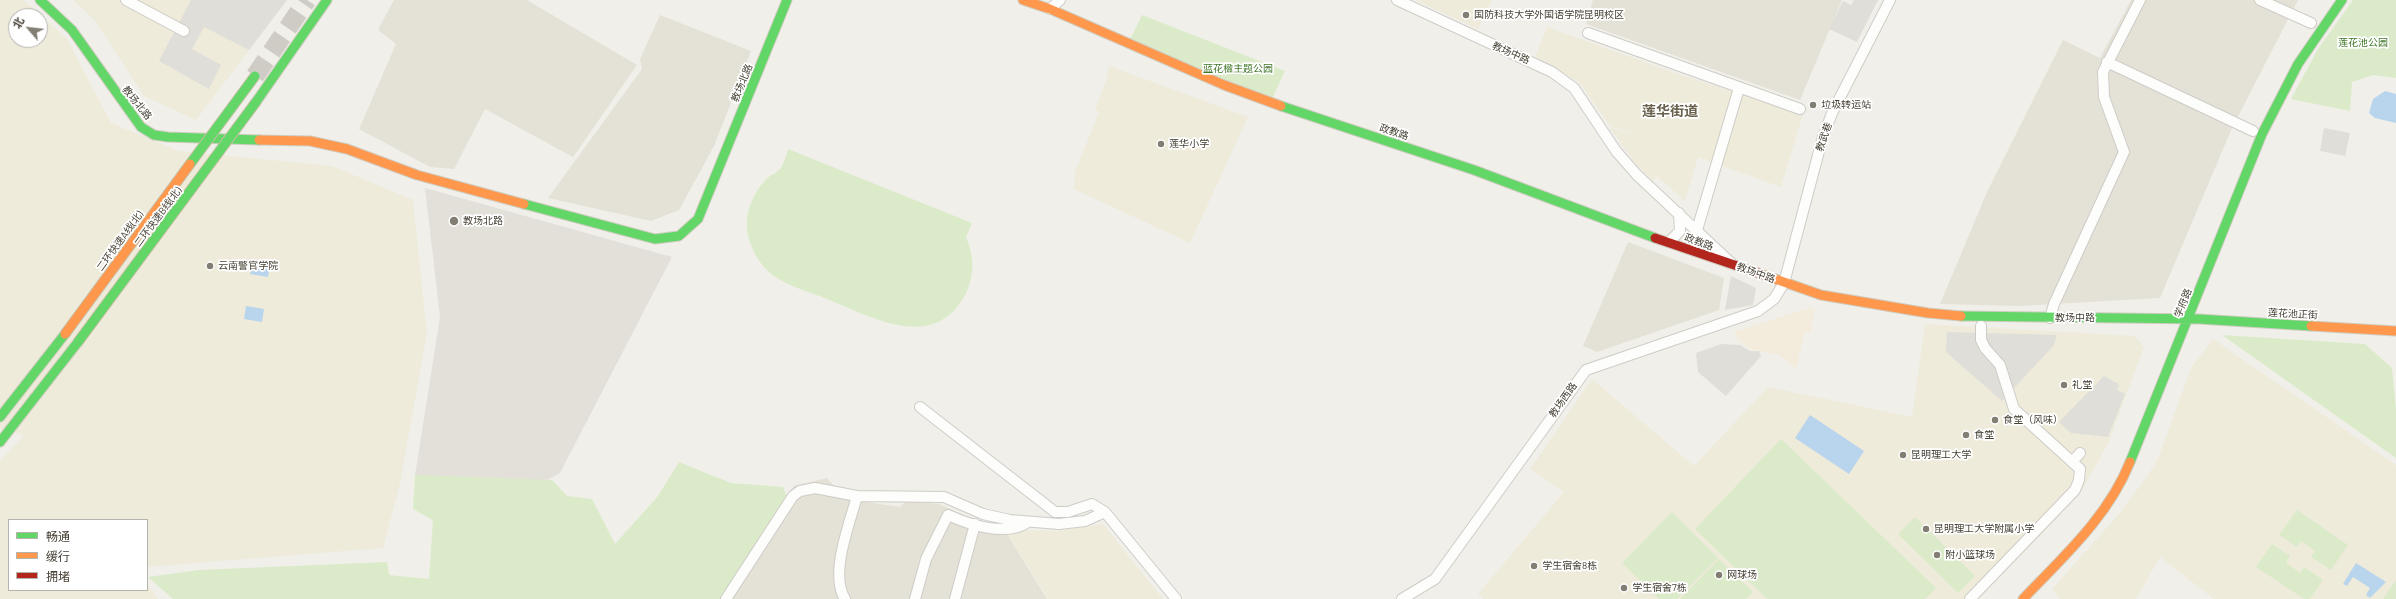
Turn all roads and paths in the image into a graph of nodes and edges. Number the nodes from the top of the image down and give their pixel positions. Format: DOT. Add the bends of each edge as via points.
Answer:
graph roads {
  1 [pos="40,0"];
  2 [pos="126,0"];
  3 [pos="327,0"];
  4 [pos="333,0"];
  5 [pos="787,0"];
  6 [pos="1023,0"];
  7 [pos="1060,0"];
  8 [pos="1397,0"];
  9 [pos="1890,0"];
  10 [pos="2140,0"];
  11 [pos="2260,0"];
  12 [pos="2342,0"];
  13 [pos="1050,9"];
  14 [pos="2310,23"];
  15 [pos="184,31"];
  16 [pos="1588,33"];
  17 [pos="300,40"];
  18 [pos="2107,62"];
  19 [pos="255,76"];
  20 [pos="1739,88"];
  21 [pos="1800,109"];
  22 [pos="2253,131"];
  23 [pos="1679,213"];
  24 [pos="1697,230"];
  25 [pos="1669,242"];
  26 [pos="1734,266"];
  27 [pos="1784,283"];
  28 [pos="2050,318"];
  29 [pos="2188,320"];
  30 [pos="1981,326"];
  31 [pos="2396,331"];
  32 [pos="920,407"];
  33 [pos="0,417"];
  34 [pos="0,442"];
  35 [pos="2080,453"];
  36 [pos="2072,462"];
  37 [pos="857,496"];
  38 [pos="1105,512"];
  39 [pos="1029,521"];
  40 [pos="975,524"];
  41 [pos="726,599"];
  42 [pos="845,599"];
  43 [pos="915,599"];
  44 [pos="954,599"];
  45 [pos="1176,599"];
  46 [pos="1402,599"];
  47 [pos="1970,599"];
  48 [pos="2023,599"];
  1 -- 5 [label="main road, 教场北路" via="72,30 141,128 154,135 310,140 347,149 417,175 655,239 679,236 698,219"];
  2 -- 15 [label="street"];
  3 -- 17 [label="main road, 二环快速B线(北)"];
  4 -- 17 [label="main road"];
  6 -- 13 [label="main road"];
  7 -- 13 [label="street"];
  8 -- 23 [label="street, 教场中路" via="1565,80 1574,88 1616,151 1637,175"];
  9 -- 27 [label="street, 教武巷" via="1832,113 1822,140"];
  10 -- 18 [label="street"];
  11 -- 14 [label="street"];
  12 -- 29 [label="main road, 学府路" via="2309,43 2282,92 2260,140"];
  13 -- 25 [label="main road, 政教路" via="1224,85 1474,170"];
  16 -- 20 [label="street"];
  17 -- 34 [label="main road, 二环快速B线(北), bridge" via="78,342"];
  18 -- 22 [label="street"];
  18 -- 28 [label="street" via="2103,72 2104,97 2124,152 2054,304"];
  19 -- 33 [label="main road, 二环快速A线(北), bridge" via="65,334"];
  20 -- 21 [label="street"];
  20 -- 24 [label="street"];
  23 -- 24 [label="street, 教场中路"];
  23 -- 25 [label="street" via="1680,231"];
  24 -- 26 [label="street, 教场中路"];
  25 -- 26 [label="main road, 政教路"];
  26 -- 27 [label="main road, 教场中路"];
  27 -- 28 [label="main road, 教场中路" via="1821,295 1928,313 1982,318"];
  27 -- 46 [label="street, 教场西路" via="1774,299 1758,311 1586,370 1435,579"];
  28 -- 29 [label="main road, 教场中路"];
  29 -- 31 [label="main road, 莲花池正街"];
  29 -- 48 [label="main road, 学府路" via="2137,451 2119,488 2084,538"];
  30 -- 36 [label="street" via="1981,340 2000,365 2014,409"];
  32 -- 38 [label="street" via="1055,512 1068,512 1092,504"];
  35 -- 36 [label="street"];
  36 -- 47 [label="street" via="2080,469 2080,480 2075,490"];
  37 -- 39 [label="street" via="944,497 983,514"];
  37 -- 41 [label="street" via="815,488 800,491 793,496"];
  37 -- 42 [label="street" via="838,568 841,594"];
  38 -- 39 [label="street" via="1085,521 1059,524"];
  38 -- 45 [label="street"];
  39 -- 40 [label="street" via="1021,526 1004,529"];
  40 -- 43 [label="street" via="948,515 926,559"];
  40 -- 44 [label="street"];
}
